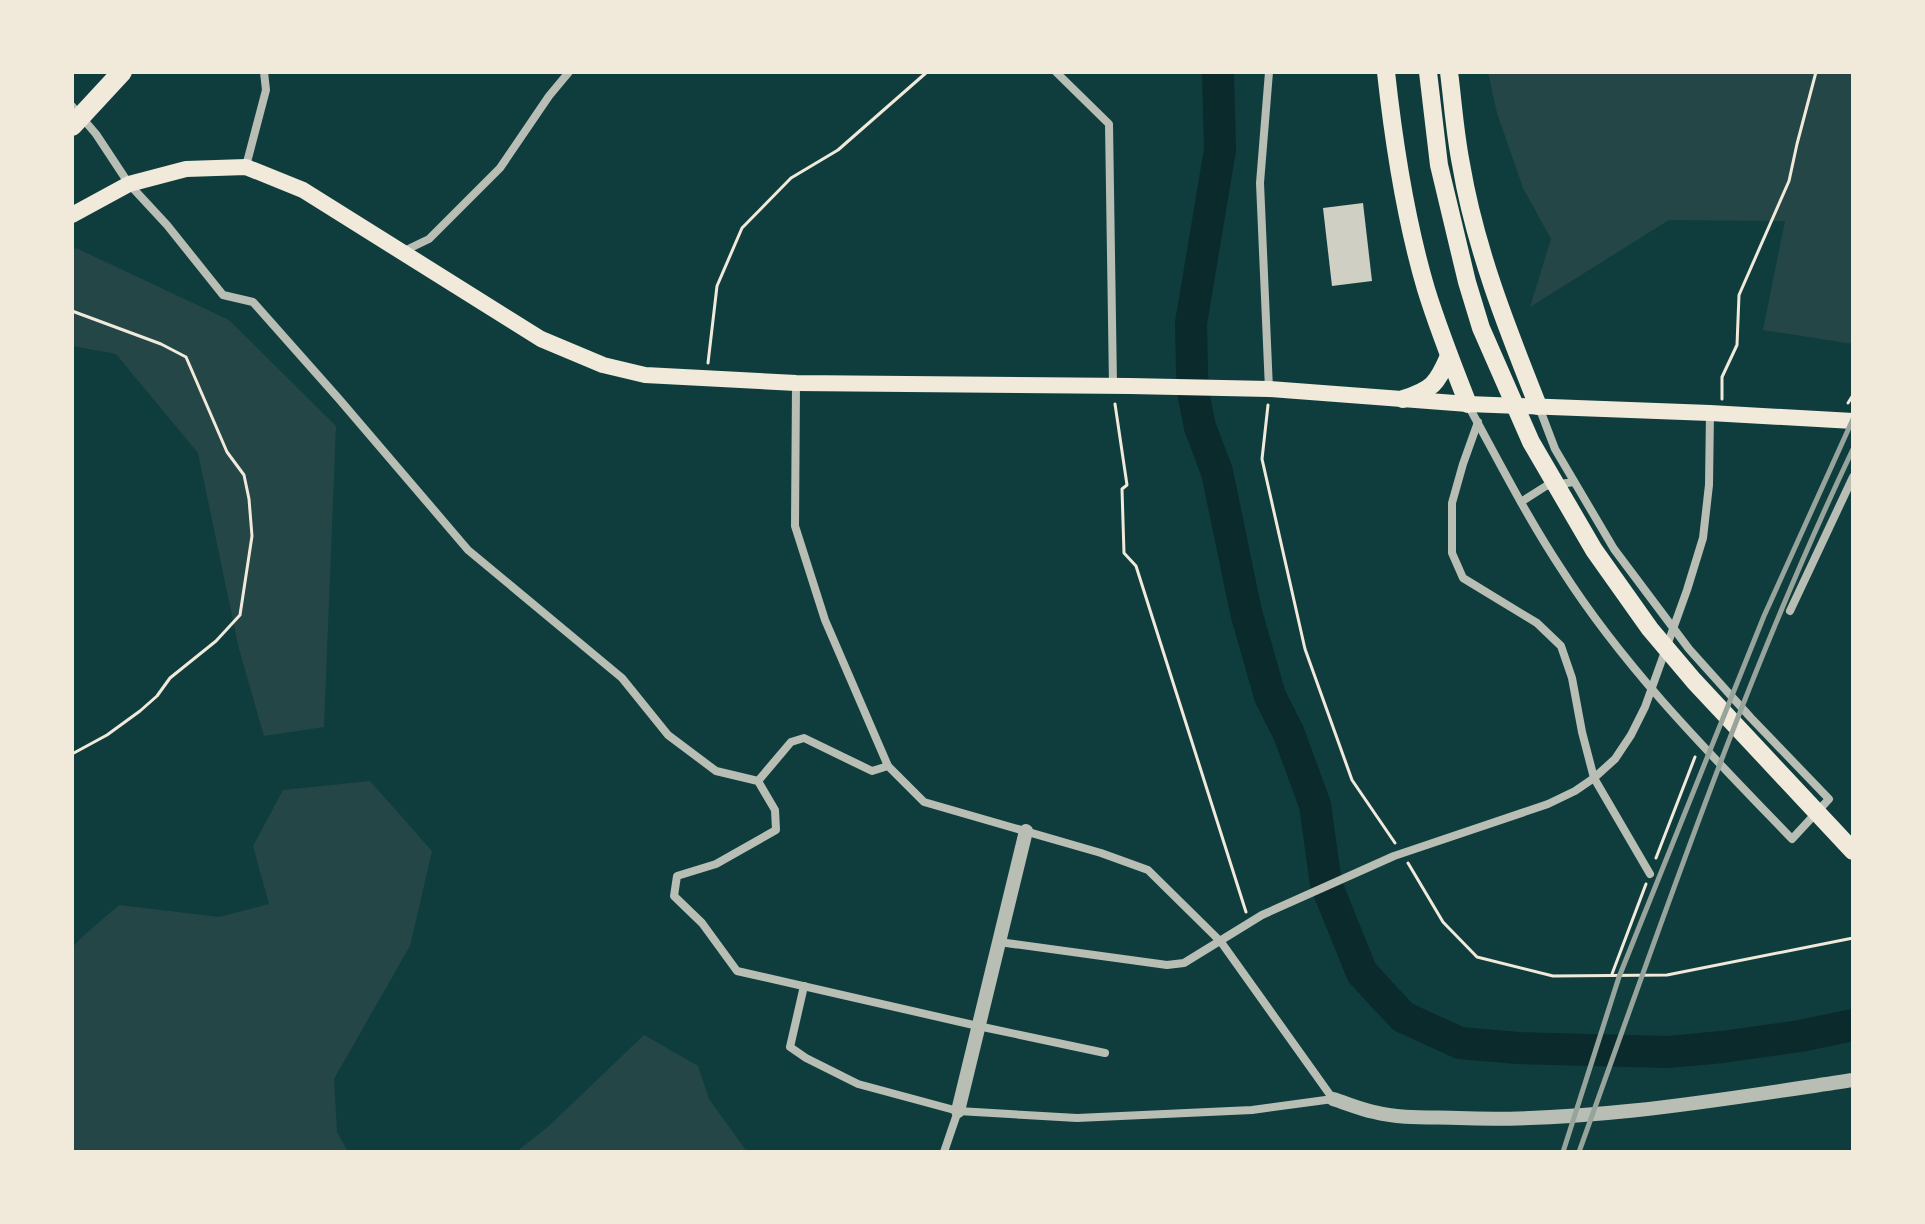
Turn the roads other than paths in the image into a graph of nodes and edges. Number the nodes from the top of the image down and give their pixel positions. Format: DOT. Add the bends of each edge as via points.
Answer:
graph roads {
  1 [pos="122,72"];
  2 [pos="264,72"];
  3 [pos="569,72"];
  4 [pos="1056,72"];
  5 [pos="1269,72"];
  6 [pos="1386,72"];
  7 [pos="1428,72"];
  8 [pos="1449,72"];
  9 [pos="72,106"];
  10 [pos="72,126"];
  11 [pos="246,167"];
  12 [pos="129,184"];
  13 [pos="72,215"];
  14 [pos="403,251"];
  15 [pos="1449,356"];
  16 [pos="796,383"];
  17 [pos="1121,386"];
  18 [pos="1262,389"];
  19 [pos="1403,399"];
  20 [pos="1468,404"];
  21 [pos="1538,406"];
  22 [pos="1716,414"];
  23 [pos="1853,421"];
  24 [pos="1478,422"];
  25 [pos="1853,477"];
  26 [pos="1574,482"];
  27 [pos="1521,502"];
  28 [pos="1790,611"];
  29 [pos="1673,628"];
  30 [pos="1651,690"];
  31 [pos="888,766"];
  32 [pos="1594,778"];
  33 [pos="758,781"];
  34 [pos="1026,831"];
  35 [pos="1853,851"];
  36 [pos="1650,874"];
  37 [pos="999,942"];
  38 [pos="1221,942"];
  39 [pos="804,986"];
  40 [pos="978,1026"];
  41 [pos="1105,1053"];
  42 [pos="1853,1080"];
  43 [pos="1333,1099"];
  44 [pos="958,1111"];
  45 [pos="944,1152"];
  1 -- 10 [label="highway"];
  2 -- 11 [label="street" via="266,90"];
  3 -- 14 [label="street" via="500,168 429,239"];
  4 -- 17 [label="street" via="1109,124"];
  5 -- 18 [label="street" via="1260,183"];
  6 -- 15 [label="highway" via="1411,230"];
  7 -- 35 [label="highway" via="1439,165 1481,328 1531,442 1566,505 1650,629"];
  8 -- 21 [label="highway" via="1461,166 1475,223 1498,303"];
  9 -- 12 [label="street"];
  11 -- 12 [label="main road" via="186,169"];
  11 -- 14 [label="main road" via="303,190"];
  12 -- 13 [label="main road"];
  12 -- 33 [label="street" via="223,295 253,302 468,550 622,678 668,735 716,771"];
  14 -- 16 [label="main road" via="541,339 603,365 645,375"];
  15 -- 19 [label="highway" via="1436,384"];
  15 -- 20 [label="highway"];
  16 -- 17 [label="main road"];
  16 -- 31 [label="street" via="795,526 825,620"];
  17 -- 18 [label="main road"];
  18 -- 19 [label="main road"];
  19 -- 20 [label="main road"];
  20 -- 21 [label="main road"];
  20 -- 24 [label="street"];
  21 -- 22 [label="main road"];
  21 -- 26 [label="street"];
  22 -- 23 [label="main road"];
  22 -- 29 [label="street" via="1703,538"];
  24 -- 27 [label="street"];
  24 -- 32 [label="street" via="1452,503 1452,553 1463,578 1537,623 1561,646"];
  25 -- 28 [label="street"];
  26 -- 27 [label="street" via="1546,486"];
  26 -- 29 [label="street" via="1614,549"];
  27 -- 30 [label="street" via="1561,570"];
  29 -- 30 [label="street"];
  29 -- 30 [label="street" via="1829,799 1792,839"];
  30 -- 32 [label="street" via="1631,735"];
  31 -- 33 [label="street" via="872,771 804,738 791,742"];
  31 -- 34 [label="street" via="924,802"];
  32 -- 36 [label="street"];
  32 -- 38 [label="street" via="1548,804 1398,855 1262,915"];
  33 -- 39 [label="street" via="775,810 776,830 716,864 677,876 674,896 702,923 737,971"];
  34 -- 37 [label="street"];
  34 -- 38 [label="street" via="1148,870"];
  37 -- 38 [label="street" via="1167,965 1184,963"];
  37 -- 40 [label="street"];
  38 -- 43 [label="street"];
  39 -- 40 [label="street"];
  39 -- 44 [label="street" via="790,1047 858,1084"];
  40 -- 41 [label="street"];
  40 -- 44 [label="street"];
  42 -- 43 [label="street" via="1702,1102 1505,1120 1375,1113"];
  43 -- 44 [label="street" via="1252,1110 1077,1118"];
  44 -- 45 [label="street"];
}
